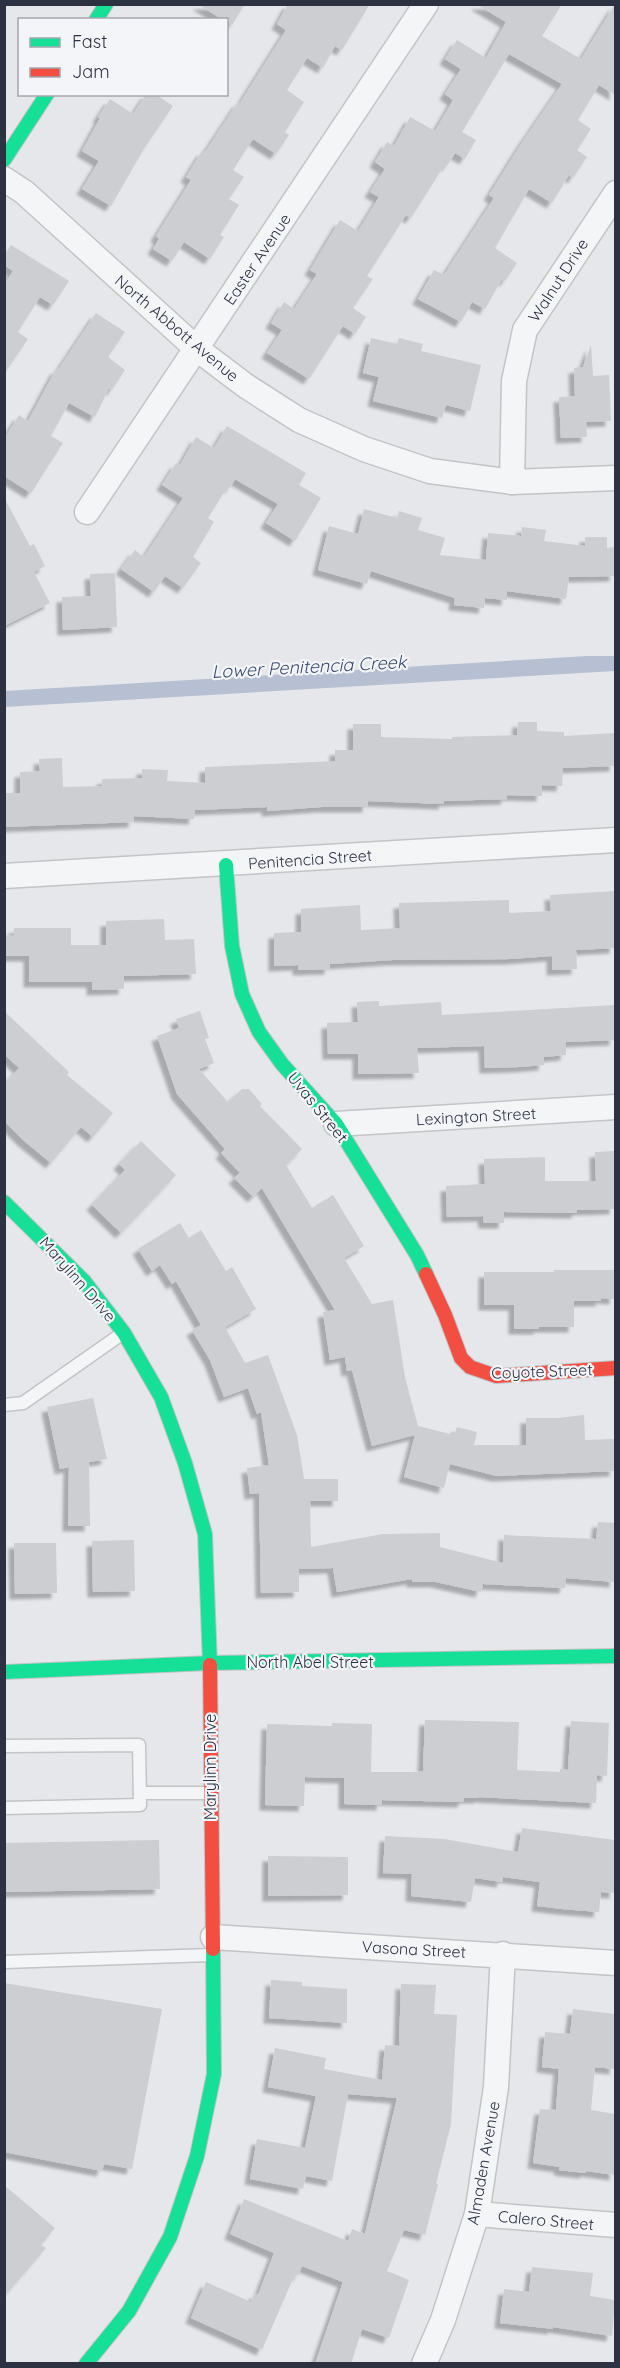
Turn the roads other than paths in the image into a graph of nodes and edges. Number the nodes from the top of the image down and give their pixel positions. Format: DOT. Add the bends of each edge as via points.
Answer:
graph roads {
  1 [pos="106,4"];
  2 [pos="426,4"];
  3 [pos="97,18"];
  4 [pos="46,96"];
  5 [pos="4,160"];
  6 [pos="4,179"];
  7 [pos="615,193"];
  8 [pos="197,349"];
  9 [pos="615,478"];
  10 [pos="512,482"];
  11 [pos="87,512"];
  12 [pos="615,840"];
  13 [pos="226,865"];
  14 [pos="4,876"];
  15 [pos="615,1107"];
  16 [pos="336,1124"];
  17 [pos="4,1202"];
  18 [pos="124,1333"];
  19 [pos="470,1368"];
  20 [pos="615,1368"];
  21 [pos="4,1405"];
  22 [pos="615,1656"];
  23 [pos="210,1663"];
  24 [pos="4,1672"];
  25 [pos="4,1746"];
  26 [pos="140,1793"];
  27 [pos="210,1793"];
  28 [pos="4,1808"];
  29 [pos="213,1946"];
  30 [pos="503,1954"];
  31 [pos="4,1962"];
  32 [pos="615,1963"];
  33 [pos="477,2214"];
  34 [pos="615,2225"];
  35 [pos="86,2364"];
  36 [pos="424,2364"];
  1 -- 3 [label="street"];
  2 -- 8 [label="street, Easter Avenue"];
  4 -- 5 [label="street"];
  6 -- 8 [label="street, North Abbott Avenue" via="24,192"];
  7 -- 10 [label="street, Walnut Drive" via="525,330 514,381"];
  8 -- 10 [label="street, North Abbott Avenue" via="299,420 363,448 430,471"];
  8 -- 11 [label="street, Easter Avenue"];
  9 -- 10 [label="street, North Abbott Avenue"];
  12 -- 13 [label="street, Penitencia Street"];
  13 -- 14 [label="street, Penitencia Street"];
  13 -- 16 [label="street, Uvas Street" via="231,946 242,994 259,1032 282,1064"];
  15 -- 16 [label="street, Lexington Street"];
  16 -- 19 [label="street, Uvas Street" via="417,1255 461,1358"];
  17 -- 18 [label="street, Marylinn Drive" via="84,1281"];
  18 -- 21 [label="lane" via="22,1403"];
  18 -- 23 [label="street, Marylinn Drive" via="161,1397 205,1534"];
  19 -- 20 [label="street, Coyote Street" via="496,1376"];
  22 -- 23 [label="street, North Abel Street"];
  23 -- 24 [label="street, North Abel Street"];
  23 -- 27 [label="street, Marylinn Drive"];
  25 -- 26 [label="lane" via="139,1744"];
  26 -- 27 [label="lane"];
  26 -- 28 [label="lane" via="140,1805"];
  27 -- 29 [label="street, Marylinn Drive"];
  29 -- 30 [label="street, Vasona Street"];
  29 -- 31 [label="lane"];
  29 -- 35 [label="street, Marylinn Drive" via="214,2074 197,2156 170,2237 129,2311"];
  30 -- 32 [label="street, Vasona Street"];
  30 -- 33 [label="street, Almaden Avenue" via="496,2087"];
  33 -- 34 [label="street, Calero Street"];
  33 -- 36 [label="street, Almaden Avenue" via="443,2320"];
}
